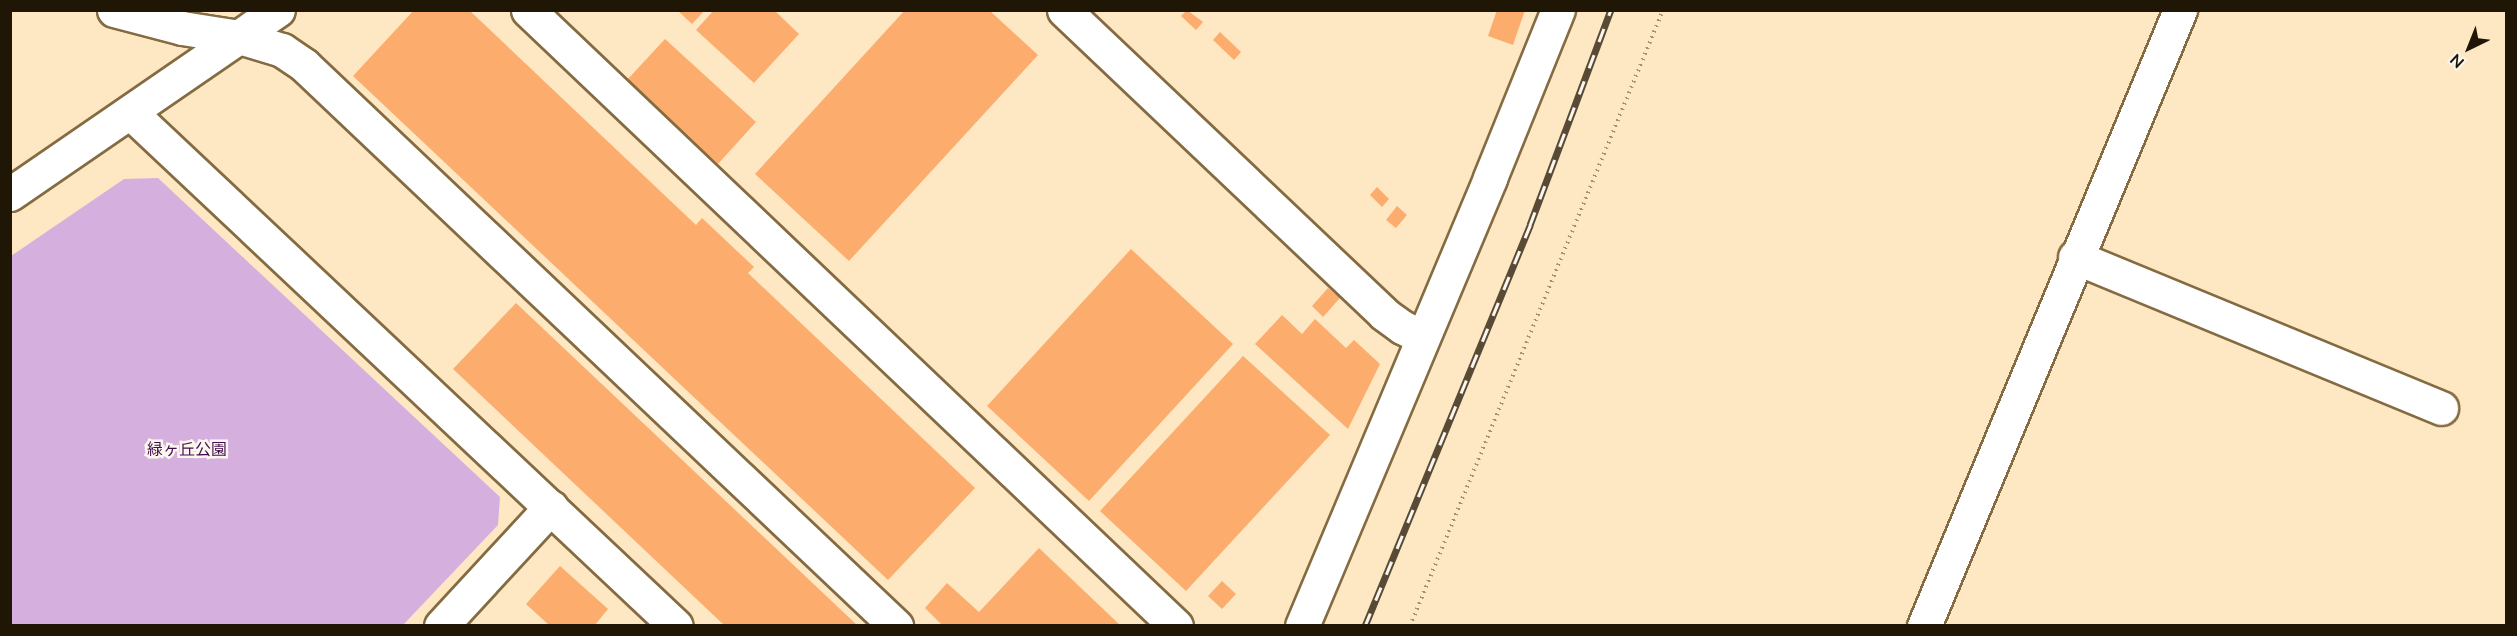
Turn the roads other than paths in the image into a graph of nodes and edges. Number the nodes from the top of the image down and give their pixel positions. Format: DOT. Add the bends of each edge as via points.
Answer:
graph roads {
  1 [pos="114,10"];
  2 [pos="278,10"];
  3 [pos="528,10"];
  4 [pos="1064,10"];
  5 [pos="1558,10"];
  6 [pos="2180,10"];
  7 [pos="239,38"];
  8 [pos="131,113"];
  9 [pos="10,194"];
  10 [pos="2076,257"];
  11 [pos="1422,337"];
  12 [pos="2441,408"];
  13 [pos="551,507"];
  14 [pos="441,626"];
  15 [pos="676,626"];
  16 [pos="896,626"];
  17 [pos="1176,626"];
  18 [pos="1302,626"];
  19 [pos="1924,626"];
  1 -- 7 [label="street"];
  2 -- 7 [label="street"];
  3 -- 17 [label="street"];
  4 -- 11 [label="street" via="1384,314"];
  5 -- 11 [label="street"];
  6 -- 10 [label="street"];
  7 -- 8 [label="street"];
  7 -- 16 [label="street" via="282,50 304,65"];
  8 -- 9 [label="street"];
  8 -- 13 [label="street"];
  10 -- 12 [label="street"];
  10 -- 19 [label="street"];
  11 -- 18 [label="street"];
  13 -- 14 [label="street"];
  13 -- 15 [label="street"];
}
